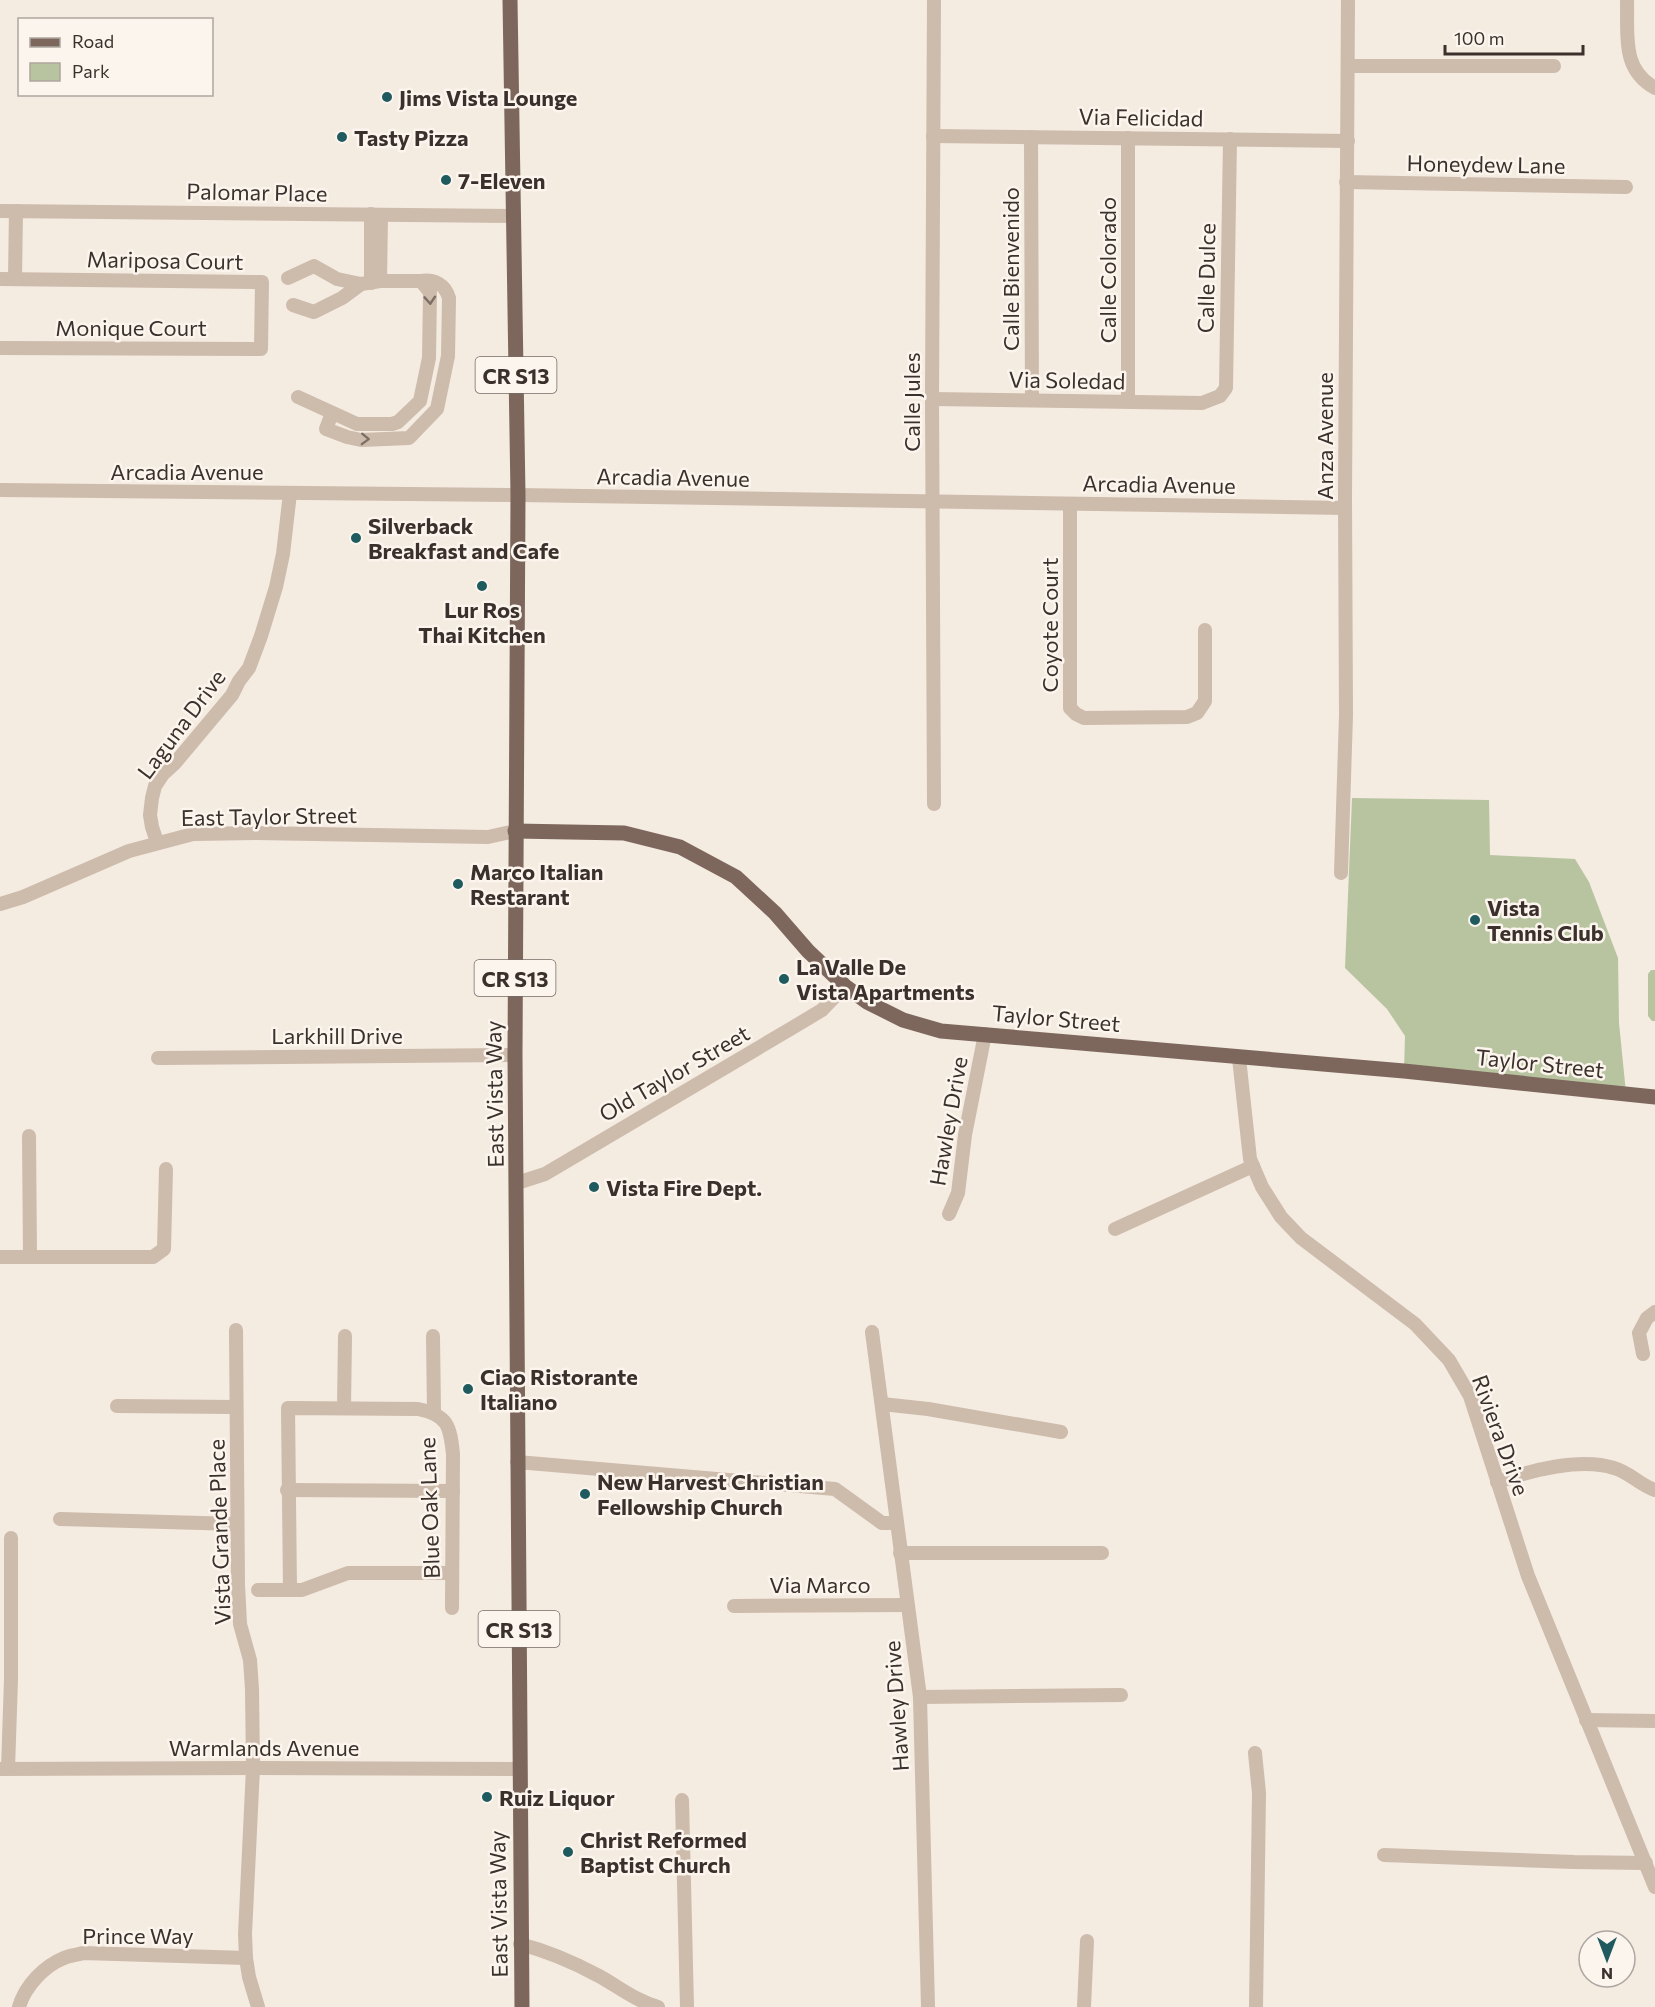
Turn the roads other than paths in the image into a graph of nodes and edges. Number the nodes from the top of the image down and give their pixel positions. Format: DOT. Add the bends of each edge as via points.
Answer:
graph roads {
  1 [pos="510,0"];
  2 [pos="934,0"];
  3 [pos="1348,0"];
  4 [pos="1628,0"];
  5 [pos="1348,66"];
  6 [pos="1554,66"];
  7 [pos="1655,88"];
  8 [pos="933,136"];
  9 [pos="1031,137"];
  10 [pos="1128,138"];
  11 [pos="1230,139"];
  12 [pos="1348,141"];
  13 [pos="1346,182"];
  14 [pos="1626,187"];
  15 [pos="0,211"];
  16 [pos="16,211"];
  17 [pos="376,214"];
  18 [pos="513,216"];
  19 [pos="288,278"];
  20 [pos="0,279"];
  21 [pos="15,279"];
  22 [pos="421,281"];
  23 [pos="371,283"];
  24 [pos="293,305"];
  25 [pos="0,348"];
  26 [pos="261,349"];
  27 [pos="298,397"];
  28 [pos="932,399"];
  29 [pos="1032,400"];
  30 [pos="1128,402"];
  31 [pos="1202,403"];
  32 [pos="332,413"];
  33 [pos="0,490"];
  34 [pos="290,493"];
  35 [pos="518,495"];
  36 [pos="932,502"];
  37 [pos="1070,504"];
  38 [pos="1345,508"];
  39 [pos="1205,630"];
  40 [pos="934,804"];
  41 [pos="515,831"];
  42 [pos="157,842"];
  43 [pos="1341,873"];
  44 [pos="0,904"];
  45 [pos="844,986"];
  46 [pos="985,1034"];
  47 [pos="515,1055"];
  48 [pos="158,1058"];
  49 [pos="1239,1058"];
  50 [pos="1655,1097"];
  51 [pos="29,1136"];
  52 [pos="1253,1166"];
  53 [pos="166,1169"];
  54 [pos="517,1184"];
  55 [pos="950,1215"];
  56 [pos="1115,1229"];
  57 [pos="0,1257"];
  58 [pos="30,1257"];
  59 [pos="1655,1312"];
  60 [pos="236,1330"];
  61 [pos="872,1332"];
  62 [pos="345,1336"];
  63 [pos="434,1336"];
  64 [pos="1643,1354"];
  65 [pos="882,1404"];
  66 [pos="117,1406"];
  67 [pos="236,1407"];
  68 [pos="344,1408"];
  69 [pos="434,1412"];
  70 [pos="1061,1432"];
  71 [pos="517,1462"];
  72 [pos="1497,1482"];
  73 [pos="287,1490"];
  74 [pos="1655,1490"];
  75 [pos="453,1491"];
  76 [pos="60,1519"];
  77 [pos="897,1523"];
  78 [pos="237,1524"];
  79 [pos="11,1538"];
  80 [pos="900,1553"];
  81 [pos="1102,1553"];
  82 [pos="452,1573"];
  83 [pos="258,1590"];
  84 [pos="290,1590"];
  85 [pos="907,1605"];
  86 [pos="734,1606"];
  87 [pos="452,1608"];
  88 [pos="1121,1695"];
  89 [pos="920,1696"];
  90 [pos="1586,1720"];
  91 [pos="1655,1721"];
  92 [pos="1255,1753"];
  93 [pos="254,1768"];
  94 [pos="4,1769"];
  95 [pos="519,1769"];
  96 [pos="682,1800"];
  97 [pos="1384,1855"];
  98 [pos="1646,1863"];
  99 [pos="1655,1887"];
  100 [pos="1088,1941"];
  101 [pos="520,1944"];
  102 [pos="246,1958"];
  103 [pos="19,2007"];
  104 [pos="258,2007"];
  105 [pos="522,2007"];
  106 [pos="658,2007"];
  107 [pos="687,2007"];
  108 [pos="928,2007"];
  109 [pos="1084,2007"];
  110 [pos="1256,2007"];
  1 -- 18 [label="main road, East Vista Way / CR S13"];
  2 -- 8 [label="street, Calle Jules"];
  3 -- 5 [label="street, Anza Avenue"];
  4 -- 7 [label="street" via="1628,45 1634,69"];
  5 -- 6 [label="street"];
  5 -- 12 [label="street, Anza Avenue"];
  8 -- 9 [label="street, Via Felicidad"];
  8 -- 28 [label="street, Calle Jules"];
  9 -- 10 [label="street, Via Felicidad"];
  9 -- 29 [label="street, Calle Bienvenido"];
  10 -- 11 [label="street, Via Felicidad"];
  10 -- 30 [label="street, Calle Colorado"];
  11 -- 12 [label="street, Via Felicidad"];
  11 -- 31 [label="street, Calle Dulce" via="1226,388 1220,396"];
  12 -- 13 [label="street, Anza Avenue"];
  13 -- 14 [label="street, Honeydew Lane"];
  13 -- 38 [label="street, Anza Avenue"];
  15 -- 16 [label="street, Palomar Place"];
  16 -- 17 [label="street, Palomar Place"];
  16 -- 21 [label="street"];
  17 -- 18 [label="street, Palomar Place"];
  17 -- 23 [label="street"];
  18 -- 35 [label="main road, East Vista Way / CR S13"];
  19 -- 23 [label="street" via="314,266 345,282"];
  20 -- 21 [label="street, Mariposa Court"];
  21 -- 26 [label="street, Mariposa Court" via="262,282"];
  22 -- 23 [label="street"];
  22 -- 32 [label="street, one-way" via="431,299 429,358 420,401 392,424 357,424"];
  32 -- 22 [label="street, one-way" via="326,429 354,439 394,440 409,438 435,412 448,356 449,298 439,283"];
  23 -- 24 [label="street" via="314,312"];
  25 -- 26 [label="street, Monique Court"];
  27 -- 32 [label="street"];
  28 -- 29 [label="street, Via Soledad"];
  28 -- 36 [label="street, Calle Jules"];
  29 -- 30 [label="street, Via Soledad"];
  30 -- 31 [label="street, Via Soledad"];
  33 -- 34 [label="street, Arcadia Avenue"];
  34 -- 35 [label="street, Arcadia Avenue"];
  34 -- 42 [label="street, Laguna Drive" via="276,587 249,668 232,695 155,786 150,815"];
  35 -- 36 [label="street, Arcadia Avenue"];
  35 -- 41 [label="main road, East Vista Way / CR S13"];
  36 -- 37 [label="street, Arcadia Avenue"];
  36 -- 40 [label="street, Calle Jules"];
  37 -- 38 [label="street, Arcadia Avenue"];
  37 -- 39 [label="street, Coyote Court" via="1070,708 1076,714 1084,718 1188,717 1197,713 1205,701"];
  38 -- 43 [label="street, Anza Avenue" via="1346,715"];
  41 -- 42 [label="street, East Taylor Street" via="488,837 256,832 193,834"];
  41 -- 45 [label="main road, Taylor Street" via="624,833 680,848 736,877"];
  41 -- 47 [label="main road, East Vista Way / CR S13"];
  42 -- 44 [label="street, East Taylor Street"];
  45 -- 46 [label="main road, Taylor Street" via="867,1002 919,1026"];
  45 -- 54 [label="street, Old Taylor Street" via="822,1010 544,1173"];
  46 -- 49 [label="main road, Taylor Street"];
  46 -- 55 [label="street, Hawley Drive" via="958,1193"];
  47 -- 48 [label="street, Larkhill Drive"];
  47 -- 54 [label="main road, East Vista Way / CR S13"];
  49 -- 50 [label="main road, Taylor Street"];
  49 -- 52 [label="street, Riviera Drive"];
  51 -- 58 [label="street"];
  52 -- 56 [label="street"];
  52 -- 72 [label="street, Riviera Drive" via="1281,1217 1301,1238 1415,1324 1449,1360 1470,1396"];
  53 -- 58 [label="street" via="164,1250 153,1257"];
  54 -- 71 [label="main road, East Vista Way / CR S13"];
  57 -- 58 [label="street"];
  59 -- 64 [label="street" via="1639,1333"];
  60 -- 67 [label="street, Vista Grande Place"];
  61 -- 65 [label="street, Hawley Drive"];
  62 -- 68 [label="street"];
  63 -- 69 [label="street"];
  65 -- 70 [label="street"];
  65 -- 77 [label="street, Hawley Drive"];
  66 -- 67 [label="street"];
  67 -- 78 [label="street, Vista Grande Place"];
  68 -- 69 [label="street"];
  68 -- 73 [label="street" via="288,1408"];
  69 -- 75 [label="street, Blue Oak Lane" via="451,1432"];
  71 -- 77 [label="street" via="835,1489 882,1523"];
  71 -- 95 [label="main road, East Vista Way / CR S13"];
  72 -- 74 [label="street" via="1556,1467 1590,1465 1612,1467"];
  72 -- 90 [label="street, Riviera Drive" via="1528,1576"];
  73 -- 75 [label="street"];
  73 -- 84 [label="street"];
  75 -- 82 [label="street, Blue Oak Lane"];
  76 -- 78 [label="street"];
  77 -- 80 [label="street, Hawley Drive"];
  78 -- 93 [label="street, Vista Grande Place" via="240,1623 250,1660"];
  79 -- 94 [label="street, Warmlands Avenue" via="11,1679"];
  80 -- 81 [label="street"];
  80 -- 85 [label="street, Hawley Drive"];
  82 -- 84 [label="street" via="348,1573 302,1590"];
  82 -- 87 [label="street, Blue Oak Lane"];
  83 -- 84 [label="street"];
  85 -- 86 [label="street, Via Marco"];
  85 -- 89 [label="street, Hawley Drive"];
  88 -- 89 [label="street"];
  89 -- 108 [label="street, Hawley Drive"];
  90 -- 91 [label="street"];
  90 -- 98 [label="street, Riviera Drive"];
  92 -- 110 [label="street" via="1259,1793"];
  93 -- 94 [label="street, Warmlands Avenue"];
  93 -- 95 [label="street, Warmlands Avenue"];
  93 -- 102 [label="street, Vista Grande Place"];
  95 -- 101 [label="main road, East Vista Way / CR S13"];
  96 -- 107 [label="street"];
  97 -- 98 [label="street"];
  98 -- 99 [label="street, Riviera Drive"];
  100 -- 109 [label="street"];
  101 -- 105 [label="main road, East Vista Way / CR S13"];
  101 -- 106 [label="street" via="538,1948"];
  102 -- 103 [label="street, Prince Way" via="83,1953 63,1958 36,1977"];
  102 -- 104 [label="street, Vista Grande Place"];
}
